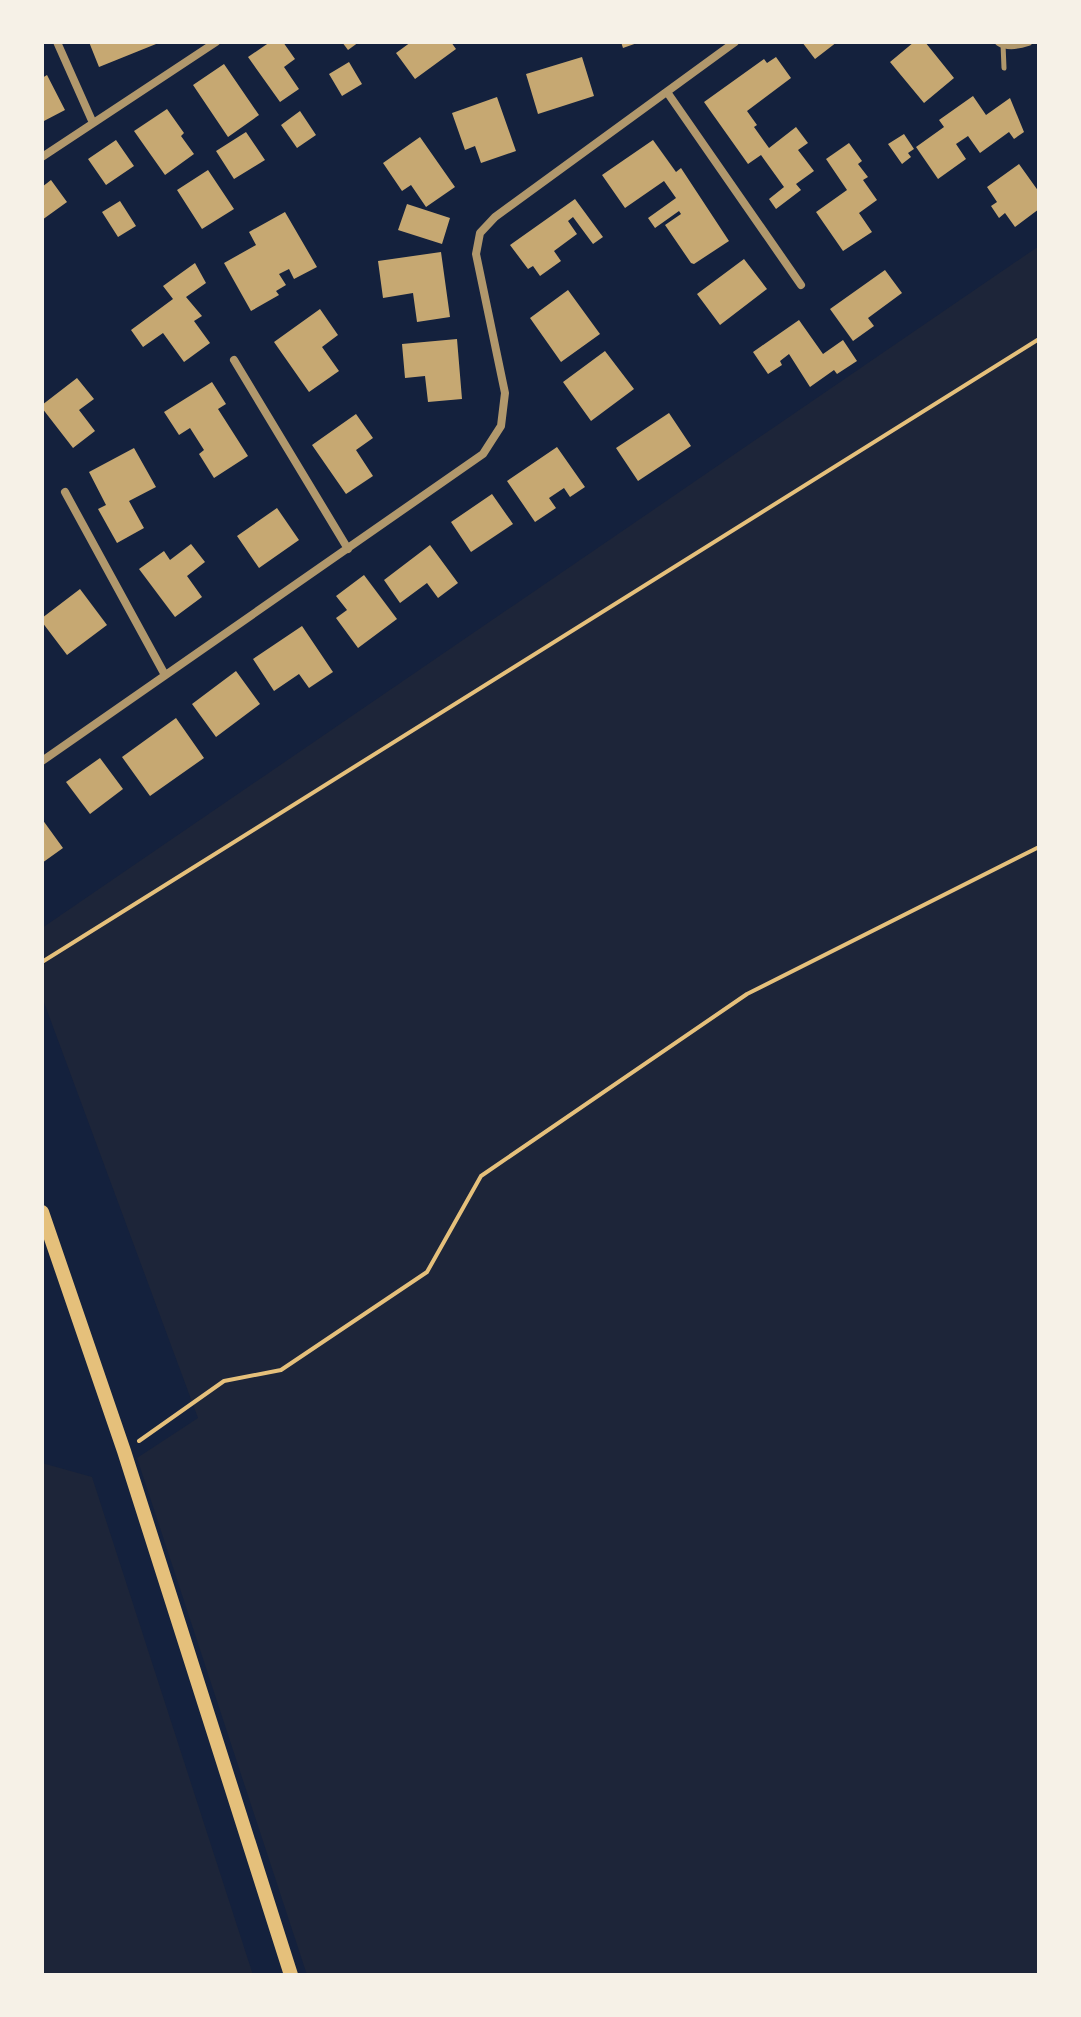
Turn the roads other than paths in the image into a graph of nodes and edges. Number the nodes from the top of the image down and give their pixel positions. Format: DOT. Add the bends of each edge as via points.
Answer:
graph roads {
  1 [pos="57,42"];
  2 [pos="216,42"];
  3 [pos="735,42"];
  4 [pos="1028,42"];
  5 [pos="1001,43"];
  6 [pos="1004,68"];
  7 [pos="667,92"];
  8 [pos="93,123"];
  9 [pos="42,157"];
  10 [pos="801,285"];
  11 [pos="234,360"];
  12 [pos="65,492"];
  13 [pos="348,549"];
  14 [pos="165,675"];
  15 [pos="42,761"];
  16 [pos="42,1212"];
  17 [pos="291,1975"];
  1 -- 8 [label="street"];
  2 -- 8 [label="street"];
  3 -- 7 [label="street"];
  4 -- 5 [label="street"];
  5 -- 6 [label="lane"];
  7 -- 10 [label="street"];
  7 -- 13 [label="street" via="480,233 476,254 505,393 501,426 483,454"];
  8 -- 9 [label="street"];
  11 -- 13 [label="street"];
  12 -- 14 [label="street"];
  13 -- 14 [label="street"];
  14 -- 15 [label="street"];
  16 -- 17 [label="main road"];
}
